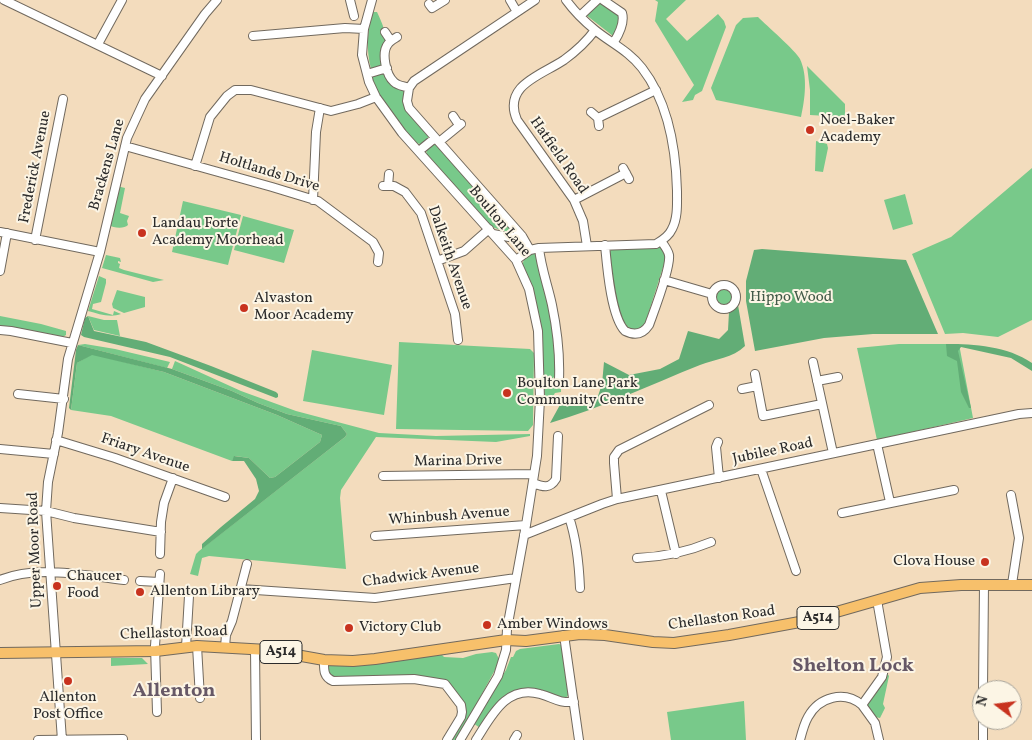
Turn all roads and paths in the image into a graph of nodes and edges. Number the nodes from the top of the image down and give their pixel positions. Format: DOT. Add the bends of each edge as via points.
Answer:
graph roads {
  1 [pos="4,0"];
  2 [pos="122,0"];
  3 [pos="217,0"];
  4 [pos="350,0"];
  5 [pos="372,0"];
  6 [pos="445,0"];
  7 [pos="510,0"];
  8 [pos="535,0"];
  9 [pos="566,0"];
  10 [pos="597,0"];
  11 [pos="603,0"];
  12 [pos="429,4"];
  13 [pos="517,12"];
  14 [pos="354,16"];
  15 [pos="580,16"];
  16 [pos="364,29"];
  17 [pos="595,30"];
  18 [pos="385,32"];
  19 [pos="253,36"];
  20 [pos="614,42"];
  21 [pos="98,44"];
  22 [pos="387,68"];
  23 [pos="367,74"];
  24 [pos="162,76"];
  25 [pos="409,88"];
  26 [pos="656,90"];
  27 [pos="376,97"];
  28 [pos="63,100"];
  29 [pos="320,108"];
  30 [pos="590,112"];
  31 [pos="453,116"];
  32 [pos="437,140"];
  33 [pos="125,146"];
  34 [pos="419,151"];
  35 [pos="195,166"];
  36 [pos="626,173"];
  37 [pos="389,174"];
  38 [pos="313,200"];
  39 [pos="574,200"];
  40 [pos="491,232"];
  41 [pos="4,233"];
  42 [pos="522,236"];
  43 [pos="35,240"];
  44 [pos="661,241"];
  45 [pos="605,245"];
  46 [pos="587,246"];
  47 [pos="539,248"];
  48 [pos="530,250"];
  49 [pos="100,252"];
  50 [pos="516,260"];
  51 [pos="437,261"];
  52 [pos="378,262"];
  53 [pos="0,271"];
  54 [pos="664,280"];
  55 [pos="712,294"];
  56 [pos="0,330"];
  57 [pos="458,340"];
  58 [pos="72,343"];
  59 [pos="68,359"];
  60 [pos="813,362"];
  61 [pos="755,374"];
  62 [pos="838,377"];
  63 [pos="559,380"];
  64 [pos="817,381"];
  65 [pos="28,385"];
  66 [pos="757,386"];
  67 [pos="742,388"];
  68 [pos="18,394"];
  69 [pos="28,395"];
  70 [pos="64,399"];
  71 [pos="822,404"];
  72 [pos="709,405"];
  73 [pos="1032,413"];
  74 [pos="558,436"];
  75 [pos="56,440"];
  76 [pos="718,442"];
  77 [pos="877,444"];
  78 [pos="549,448"];
  79 [pos="558,448"];
  80 [pos="0,449"];
  81 [pos="54,454"];
  82 [pos="833,454"];
  83 [pos="761,469"];
  84 [pos="534,474"];
  85 [pos="383,476"];
  86 [pos="174,478"];
  87 [pos="719,478"];
  88 [pos="533,483"];
  89 [pos="661,490"];
  90 [pos="954,490"];
  91 [pos="1011,495"];
  92 [pos="225,496"];
  93 [pos="617,500"];
  94 [pos="890,502"];
  95 [pos="0,508"];
  96 [pos="46,512"];
  97 [pos="842,513"];
  98 [pos="569,518"];
  99 [pos="526,525"];
  100 [pos="161,532"];
  101 [pos="524,535"];
  102 [pos="375,536"];
  103 [pos="711,542"];
  104 [pos="160,554"];
  105 [pos="676,554"];
  106 [pos="637,558"];
  107 [pos="247,564"];
  108 [pos="796,571"];
  109 [pos="50,572"];
  110 [pos="516,578"];
  111 [pos="0,580"];
  112 [pos="124,580"];
  113 [pos="140,581"];
  114 [pos="984,584"];
  115 [pos="1012,584"];
  116 [pos="1032,585"];
  117 [pos="580,588"];
  118 [pos="241,589"];
  119 [pos="189,596"];
  120 [pos="877,600"];
  121 [pos="564,635"];
  122 [pos="506,640"];
  123 [pos="197,646"];
  124 [pos="186,647"];
  125 [pos="225,647"];
  126 [pos="255,649"];
  127 [pos="156,651"];
  128 [pos="54,652"];
  129 [pos="0,653"];
  130 [pos="324,660"];
  131 [pos="983,680"];
  132 [pos="200,698"];
  133 [pos="574,702"];
  134 [pos="862,705"];
  135 [pos="157,712"];
  136 [pos="123,739"];
  137 [pos="38,740"];
  138 [pos="62,740"];
  139 [pos="256,740"];
  140 [pos="447,740"];
  141 [pos="461,740"];
  142 [pos="476,740"];
  143 [pos="580,740"];
  144 [pos="800,740"];
  145 [pos="878,740"];
  1 -- 21 [label="street"];
  2 -- 21 [label="street"];
  3 -- 24 [label="street, Brackens Lane"];
  4 -- 14 [label="street"];
  5 -- 16 [label="street, Boulton Lane"];
  6 -- 12 [label="street" via="432,8"];
  7 -- 13 [label="street"];
  8 -- 13 [label="street"];
  9 -- 15 [label="street"];
  10 -- 15 [label="street"];
  11 -- 20 [label="street" via="622,13"];
  13 -- 25 [label="street" via="414,81"];
  15 -- 17 [label="street"];
  16 -- 19 [label="street"];
  16 -- 23 [label="street, Boulton Lane" via="362,55"];
  17 -- 20 [label="street"];
  17 -- 39 [label="street, Hatfield Road" via="565,59 521,87 514,98 517,120"];
  18 -- 22 [label="street" via="394,39 385,51"];
  20 -- 26 [label="street" via="641,67"];
  21 -- 24 [label="street"];
  22 -- 23 [label="street"];
  22 -- 25 [label="street" via="392,81"];
  23 -- 27 [label="street, Boulton Lane"];
  24 -- 33 [label="street, Brackens Lane" via="138,110"];
  25 -- 32 [label="street, Boulton Lane" via="409,108"];
  26 -- 30 [label="street" via="599,122"];
  26 -- 44 [label="street" via="670,132 677,185 674,224"];
  27 -- 29 [label="street" via="334,111"];
  27 -- 34 [label="street, Boulton Lane"];
  28 -- 43 [label="street, Frederick Avenue"];
  29 -- 35 [label="street" via="251,90 235,90 210,117"];
  29 -- 38 [label="street"];
  31 -- 32 [label="street" via="460,124"];
  32 -- 34 [label="street"];
  32 -- 42 [label="street, Boulton Lane"];
  33 -- 35 [label="street, Holtlands Drive"];
  33 -- 49 [label="street, Brackens Lane"];
  34 -- 40 [label="street, Boulton Lane"];
  35 -- 38 [label="street, Holtlands Drive"];
  36 -- 39 [label="street"];
  37 -- 51 [label="street, Dalkeith Avenue" via="385,186 405,192 418,208"];
  38 -- 52 [label="street, Holtlands Drive" via="328,207 373,242 379,253"];
  39 -- 46 [label="street, Hatfield Road" via="583,221"];
  40 -- 42 [label="street" via="509,237"];
  40 -- 50 [label="street, Boulton Lane"];
  40 -- 51 [label="street" via="464,251"];
  41 -- 43 [label="street"];
  41 -- 53 [label="street"];
  42 -- 48 [label="street, Boulton Lane"];
  43 -- 49 [label="street"];
  44 -- 45 [label="street"];
  44 -- 54 [label="street" via="669,256"];
  45 -- 46 [label="street"];
  45 -- 54 [label="street" via="612,295 620,323 627,333 638,334 647,328"];
  46 -- 47 [label="street"];
  47 -- 48 [label="street"];
  47 -- 63 [label="street, Boulton Lane" via="554,318"];
  48 -- 50 [label="street"];
  49 -- 58 [label="street, Brackens Lane"];
  50 -- 84 [label="street, Boulton Lane" via="532,297 540,341 540,405"];
  51 -- 57 [label="street, Dalkeith Avenue" via="450,297"];
  54 -- 55 [label="street"];
  56 -- 58 [label="street"];
  58 -- 59 [label="street, Brackens Lane"];
  59 -- 70 [label="street, Upper Moor Road"];
  60 -- 64 [label="street"];
  61 -- 66 [label="street"];
  62 -- 64 [label="street"];
  64 -- 71 [label="street"];
  65 -- 69 [label="street"];
  66 -- 67 [label="street"];
  66 -- 71 [label="street" via="763,416"];
  68 -- 69 [label="street"];
  69 -- 70 [label="street"];
  70 -- 75 [label="street, Upper Moor Road"];
  71 -- 82 [label="street"];
  72 -- 93 [label="street" via="619,450 614,457"];
  73 -- 77 [label="street, Jubilee Road"];
  74 -- 79 [label="street"];
  75 -- 81 [label="street, Upper Moor Road"];
  75 -- 86 [label="street, Friary Avenue"];
  76 -- 87 [label="street"];
  77 -- 82 [label="street, Jubilee Road"];
  77 -- 94 [label="street"];
  78 -- 79 [label="street"];
  79 -- 88 [label="street" via="555,481 547,487"];
  80 -- 81 [label="street"];
  81 -- 96 [label="street, Upper Moor Road"];
  82 -- 83 [label="street, Jubilee Road"];
  83 -- 87 [label="street, Jubilee Road"];
  83 -- 108 [label="street"];
  84 -- 85 [label="street, Marina Drive"];
  84 -- 88 [label="street, Boulton Lane"];
  86 -- 92 [label="street, Friary Avenue"];
  86 -- 100 [label="street" via="164,503"];
  87 -- 89 [label="street, Jubilee Road"];
  88 -- 99 [label="street, Boulton Lane"];
  89 -- 93 [label="street, Jubilee Road"];
  89 -- 105 [label="street"];
  90 -- 94 [label="street"];
  91 -- 115 [label="street" via="1019,538"];
  93 -- 98 [label="street, Jubilee Road"];
  94 -- 97 [label="street"];
  95 -- 96 [label="street"];
  96 -- 100 [label="street"];
  96 -- 109 [label="street, Upper Moor Road"];
  98 -- 101 [label="street, Jubilee Road"];
  98 -- 117 [label="street" via="576,537"];
  99 -- 101 [label="street, Boulton Lane"];
  99 -- 102 [label="street, Whinbush Avenue"];
  100 -- 104 [label="street"];
  101 -- 110 [label="street, Boulton Lane"];
  103 -- 105 [label="street"];
  105 -- 106 [label="street"];
  107 -- 118 [label="street"];
  109 -- 111 [label="street" via="18,574"];
  109 -- 112 [label="street"];
  109 -- 128 [label="street, Upper Moor Road"];
  110 -- 118 [label="street, Chadwick Avenue" via="375,598"];
  110 -- 122 [label="street, Boulton Lane"];
  113 -- 127 [label="street" via="159,578"];
  114 -- 115 [label="main road, Chellaston Road / A514"];
  114 -- 120 [label="main road, Chellaston Road / A514" via="920,588"];
  114 -- 131 [label="street"];
  115 -- 116 [label="main road, Chellaston Road / A514"];
  118 -- 125 [label="street"];
  119 -- 124 [label="street"];
  120 -- 121 [label="main road, Chellaston Road / A514" via="791,624 674,643 602,635"];
  120 -- 134 [label="street" via="887,657 882,677"];
  121 -- 122 [label="main road, Chellaston Road / A514" via="526,641"];
  121 -- 133 [label="street"];
  122 -- 130 [label="main road, Chellaston Road / A514" via="375,659"];
  122 -- 141 [label="street, Boulton Lane" via="498,676"];
  123 -- 124 [label="main road, Chellaston Road / A514"];
  123 -- 125 [label="main road, Chellaston Road / A514"];
  123 -- 132 [label="street"];
  124 -- 127 [label="main road, Chellaston Road / A514"];
  125 -- 126 [label="main road, Chellaston Road / A514"];
  126 -- 130 [label="main road, Chellaston Road / A514"];
  126 -- 139 [label="street"];
  127 -- 128 [label="main road, Chellaston Road / A514"];
  127 -- 135 [label="street"];
  128 -- 129 [label="main road, A514"];
  128 -- 138 [label="street, Upper Moor Road"];
  130 -- 140 [label="street" via="325,674 330,680 403,679 448,686 462,710"];
  133 -- 142 [label="street" via="560,702 531,692 517,694 500,704"];
  133 -- 143 [label="street"];
  134 -- 144 [label="street" via="842,696 824,701 808,715"];
  134 -- 145 [label="street" via="875,723"];
  136 -- 138 [label="street"];
  137 -- 138 [label="street"];
}
